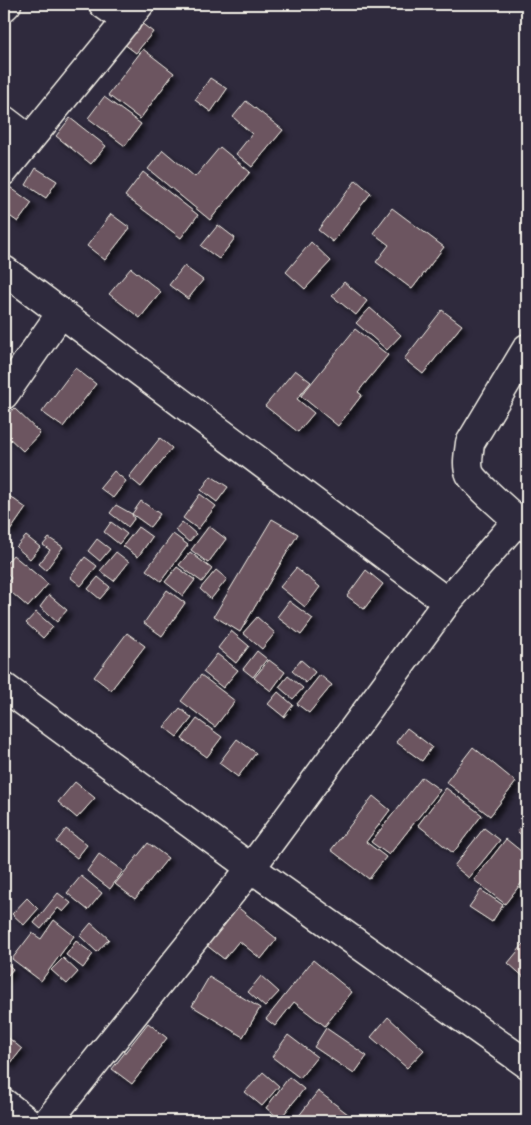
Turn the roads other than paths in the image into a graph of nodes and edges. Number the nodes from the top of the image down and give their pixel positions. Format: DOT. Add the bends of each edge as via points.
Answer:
graph roads {
  1 [pos="6,4"];
  2 [pos="103,4"];
  3 [pos="4,7"];
  4 [pos="133,12"];
  5 [pos="4,120"];
  6 [pos="29,139"];
  7 [pos="4,171"];
  8 [pos="4,270"];
  9 [pos="61,313"];
  10 [pos="527,348"];
  11 [pos="4,395"];
  12 [pos="522,524"];
  13 [pos="447,602"];
  14 [pos="5,692"];
  15 [pos="251,868"];
  16 [pos="527,1064"];
  17 [pos="4,1103"];
  18 [pos="27,1121"];
  19 [pos="48,1121"];
  1 -- 3 [label="street"];
  2 -- 4 [label="street"];
  4 -- 6 [label="street"];
  5 -- 6 [label="street"];
  6 -- 7 [label="street"];
  8 -- 9 [label="street"];
  9 -- 11 [label="street"];
  9 -- 13 [label="street"];
  10 -- 12 [label="street" via="470,443 468,460 470,476"];
  12 -- 13 [label="street"];
  13 -- 15 [label="street"];
  14 -- 15 [label="street"];
  15 -- 16 [label="street"];
  15 -- 19 [label="street"];
  17 -- 18 [label="street"];
}
